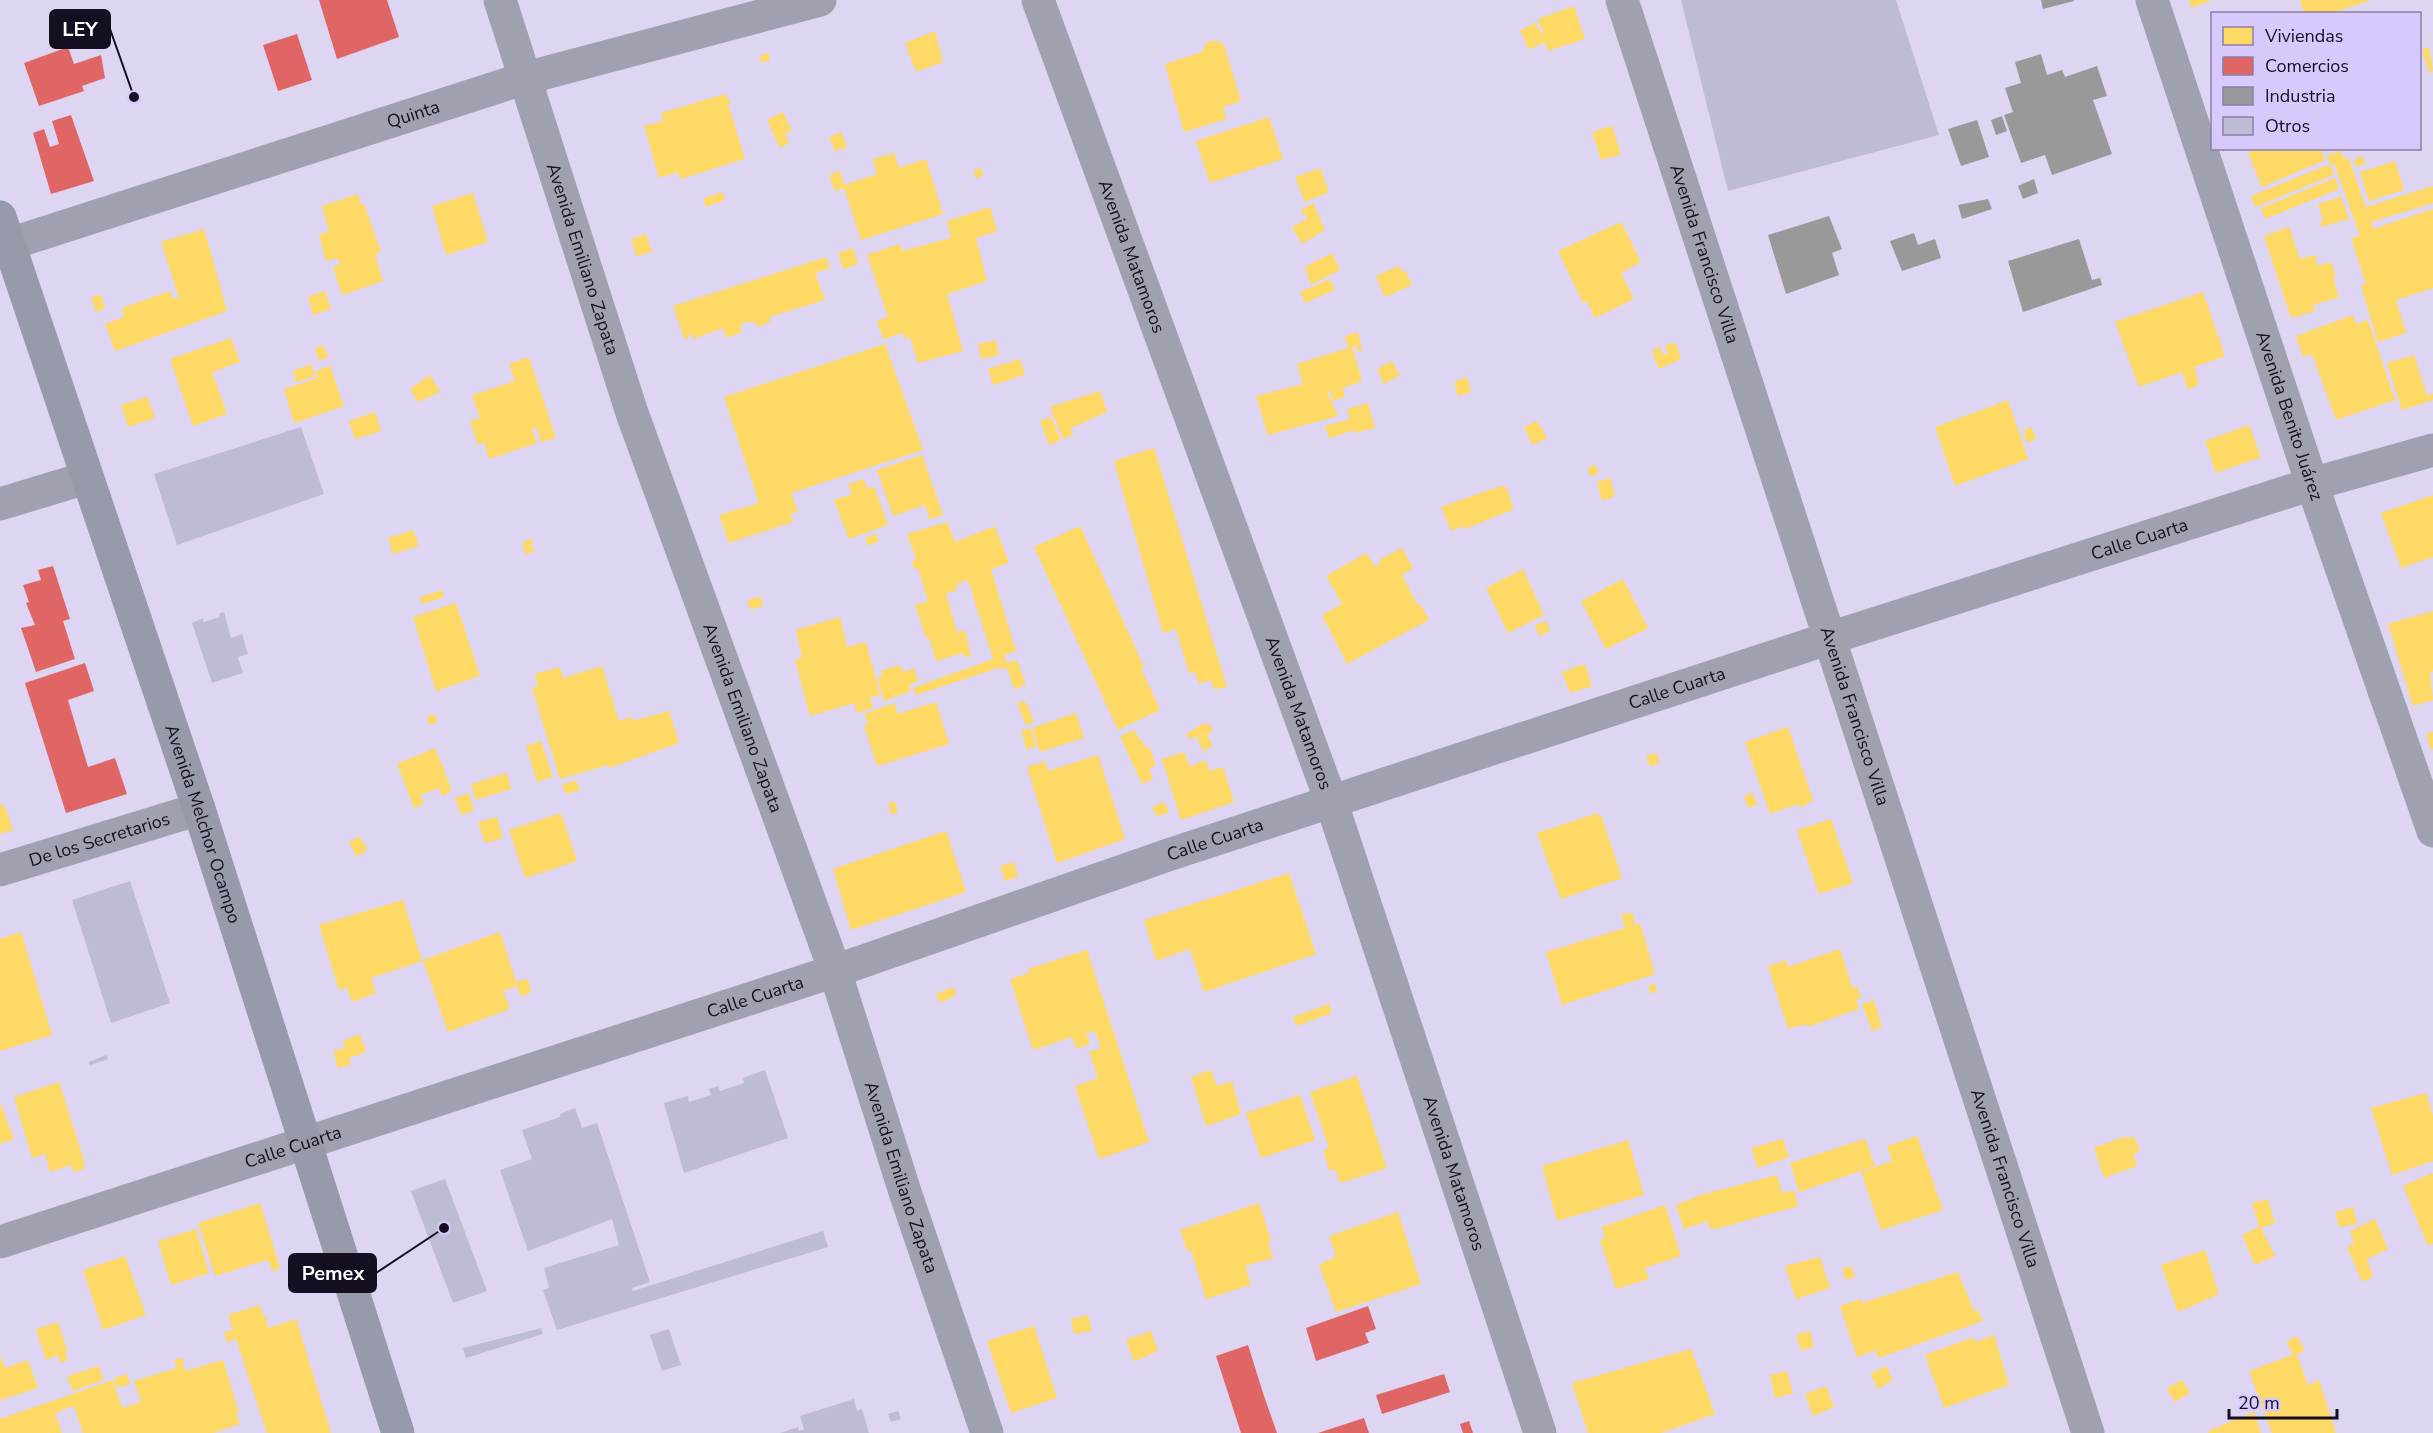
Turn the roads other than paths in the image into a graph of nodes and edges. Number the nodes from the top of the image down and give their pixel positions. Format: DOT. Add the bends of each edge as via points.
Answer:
graph roads {
  1 [pos="500,0"];
  2 [pos="820,0"];
  3 [pos="1038,0"];
  4 [pos="1622,0"];
  5 [pos="2152,0"];
  6 [pos="526,78"];
  7 [pos="3,236"];
  8 [pos="2433,450"];
  9 [pos="86,478"];
  10 [pos="2312,484"];
  11 [pos="0,504"];
  12 [pos="1830,638"];
  13 [pos="1331,801"];
  14 [pos="199,809"];
  15 [pos="2433,831"];
  16 [pos="0,870"];
  17 [pos="836,972"];
  18 [pos="306,1143"];
  19 [pos="0,1242"];
  20 [pos="398,1433"];
  21 [pos="987,1433"];
  22 [pos="1540,1433"];
  23 [pos="2088,1433"];
  1 -- 6 [label="street, Avenida Emiliano Zapata"];
  2 -- 6 [label="street, Quinta"];
  3 -- 13 [label="street, Avenida Matamoros"];
  4 -- 12 [label="street, Avenida Francisco Villa"];
  5 -- 10 [label="street, Avenida Benito Juárez"];
  6 -- 7 [label="street, Quinta"];
  6 -- 17 [label="street, Avenida Emiliano Zapata" via="632,413"];
  7 -- 9 [label="main road, Avenida Melchor Ocampo"];
  8 -- 10 [label="street, Calle Cuarta"];
  9 -- 11 [label="street"];
  9 -- 14 [label="main road, Avenida Melchor Ocampo"];
  10 -- 12 [label="street, Calle Cuarta"];
  10 -- 15 [label="street, Avenida Benito Juárez"];
  12 -- 13 [label="street, Calle Cuarta"];
  12 -- 23 [label="street, Avenida Francisco Villa"];
  13 -- 17 [label="street, Calle Cuarta"];
  13 -- 22 [label="street, Avenida Matamoros"];
  14 -- 16 [label="street, De los Secretarios"];
  14 -- 18 [label="main road, Avenida Melchor Ocampo"];
  17 -- 18 [label="street, Calle Cuarta"];
  17 -- 21 [label="street, Avenida Emiliano Zapata"];
  18 -- 19 [label="street, Calle Cuarta"];
  18 -- 20 [label="main road, Avenida Melchor Ocampo"];
}
